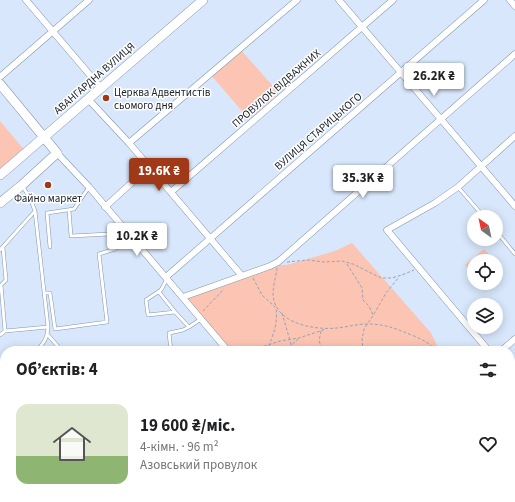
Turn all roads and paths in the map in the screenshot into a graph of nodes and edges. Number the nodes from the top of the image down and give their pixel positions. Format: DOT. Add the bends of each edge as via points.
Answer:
graph roads {
  1 [pos="26,0"];
  2 [pos="89,0"];
  3 [pos="203,0"];
  4 [pos="297,0"];
  5 [pos="339,0"];
  6 [pos="393,0"];
  7 [pos="484,0"];
  8 [pos="510,0"];
  9 [pos="515,6"];
  10 [pos="362,27"];
  11 [pos="53,31"];
  12 [pos="515,54"];
  13 [pos="401,72"];
  14 [pos="0,77"];
  15 [pos="0,84"];
  16 [pos="101,88"];
  17 [pos="88,99"];
  18 [pos="440,119"];
  19 [pos="515,136"];
  20 [pos="44,137"];
  21 [pos="129,143"];
  22 [pos="57,153"];
  23 [pos="481,166"];
  24 [pos="149,167"];
  25 [pos="0,174"];
  26 [pos="22,185"];
  27 [pos="89,187"];
  28 [pos="458,187"];
  29 [pos="171,192"];
  30 [pos="0,204"];
  31 [pos="515,206"];
  32 [pos="105,207"];
  33 [pos="69,210"];
  34 [pos="478,210"];
  35 [pos="35,211"];
  36 [pos="130,236"];
  37 [pos="210,238"];
  38 [pos="503,239"];
  39 [pos="119,245"];
  40 [pos="50,247"];
  41 [pos="1,249"];
  42 [pos="515,254"];
  43 [pos="278,262"];
  44 [pos="347,263"];
  45 [pos="418,267"];
  46 [pos="249,273"];
  47 [pos="242,276"];
  48 [pos="400,276"];
  49 [pos="167,278"];
  50 [pos="232,279"];
  51 [pos="159,292"];
  52 [pos="44,293"];
  53 [pos="183,297"];
  54 [pos="275,304"];
  55 [pos="276,307"];
  56 [pos="175,312"];
  57 [pos="281,313"];
  58 [pos="373,315"];
  59 [pos="200,318"];
  60 [pos="366,324"];
  61 [pos="48,327"];
  62 [pos="189,327"];
  63 [pos="326,328"];
  64 [pos="5,331"];
  65 [pos="321,331"];
  66 [pos="48,335"];
  67 [pos="0,336"];
  68 [pos="299,338"];
  69 [pos="515,339"];
  70 [pos="290,340"];
  71 [pos="270,345"];
  72 [pos="291,345"];
  73 [pos="41,346"];
  74 [pos="58,346"];
  75 [pos="170,346"];
  76 [pos="224,346"];
  77 [pos="265,346"];
  78 [pos="320,346"];
  79 [pos="363,346"];
  80 [pos="431,346"];
  81 [pos="485,346"];
  82 [pos="507,346"];
  1 -- 11 [label="street"];
  2 -- 11 [label="street"];
  3 -- 16 [label="street, АВАНГАРДНА ВУЛИЦЯ"];
  4 -- 21 [label="street"];
  5 -- 10 [label="street"];
  6 -- 10 [label="street, ПРОВУЛОК ВІДВАЖНИХ"];
  7 -- 13 [label="street, ВУЛИЦЯ СТАРИЦЬКОГО"];
  8 -- 9 [label="street"];
  10 -- 13 [label="street"];
  10 -- 29 [label="street, ПРОВУЛОК ВІДВАЖНИХ"];
  11 -- 14 [label="street"];
  11 -- 16 [label="street"];
  12 -- 18 [label="street"];
  13 -- 18 [label="street"];
  13 -- 37 [label="street, ВУЛИЦЯ СТАРИЦЬКОГО"];
  15 -- 20 [label="street"];
  16 -- 17 [label="street, АВАНГАРДНА ВУЛИЦЯ"];
  17 -- 20 [label="street, АВАНГАРДНА ВУЛИЦЯ"];
  17 -- 21 [label="street"];
  18 -- 23 [label="street"];
  18 -- 43 [label="street"];
  19 -- 23 [label="street"];
  20 -- 22 [label="street"];
  20 -- 25 [label="street, АВАНГАРДНА ВУЛИЦЯ"];
  21 -- 24 [label="street"];
  22 -- 26 [label="street"];
  22 -- 27 [label="street"];
  23 -- 28 [label="street"];
  23 -- 31 [label="street"];
  24 -- 29 [label="street"];
  24 -- 32 [label="street"];
  26 -- 30 [label="street"];
  26 -- 35 [label="lane"];
  27 -- 32 [label="street"];
  27 -- 33 [label="lane" via="74,209"];
  28 -- 34 [label="lane"];
  28 -- 45 [label="street" via="387,230"];
  29 -- 37 [label="street"];
  32 -- 36 [label="street"];
  33 -- 39 [label="lane" via="71,236 109,234"];
  33 -- 40 [label="lane" via="47,212"];
  35 -- 41 [label="lane"];
  35 -- 52 [label="lane"];
  36 -- 39 [label="lane"];
  36 -- 49 [label="street"];
  37 -- 47 [label="street"];
  37 -- 49 [label="street, ВУЛИЦЯ СТАРИЦЬКОГО"];
  38 -- 42 [label="lane"];
  39 -- 52 [label="lane" via="115,249 99,254 107,322 55,329 50,293"];
  41 -- 64 [label="lane" via="6,280 1,285"];
  43 -- 44 [label="path" via="308,260"];
  43 -- 46 [label="street"];
  43 -- 54 [label="path" via="273,295"];
  44 -- 48 [label="path" via="381,278"];
  44 -- 58 [label="path" via="362,288 363,300"];
  45 -- 48 [label="path"];
  45 -- 81 [label="street"];
  46 -- 47 [label="street"];
  46 -- 55 [label="path" via="262,295"];
  47 -- 50 [label="street"];
  48 -- 58 [label="path"];
  49 -- 51 [label="lane"];
  49 -- 53 [label="street"];
  50 -- 53 [label="street"];
  50 -- 59 [label="path"];
  51 -- 56 [label="lane"];
  51 -- 56 [label="lane" via="146,300 148,315"];
  52 -- 61 [label="lane"];
  53 -- 59 [label="street"];
  54 -- 55 [label="path"];
  54 -- 57 [label="path"];
  55 -- 71 [label="path" via="276,329"];
  56 -- 62 [label="lane"];
  57 -- 63 [label="path" via="300,323"];
  57 -- 70 [label="path"];
  58 -- 60 [label="path"];
  59 -- 62 [label="lane"];
  59 -- 76 [label="street"];
  60 -- 63 [label="path"];
  60 -- 79 [label="path" via="362,333"];
  60 -- 80 [label="path" via="395,328 426,341"];
  61 -- 64 [label="lane"];
  61 -- 66 [label="lane"];
  62 -- 75 [label="lane" via="169,333"];
  63 -- 65 [label="path"];
  64 -- 67 [label="lane"];
  65 -- 68 [label="path"];
  65 -- 78 [label="path" via="318,341"];
  66 -- 73 [label="lane"];
  66 -- 74 [label="lane"];
  68 -- 70 [label="path"];
  68 -- 72 [label="path"];
  69 -- 82 [label="street"];
  70 -- 71 [label="path"];
  70 -- 72 [label="path"];
  71 -- 77 [label="path"];
}
